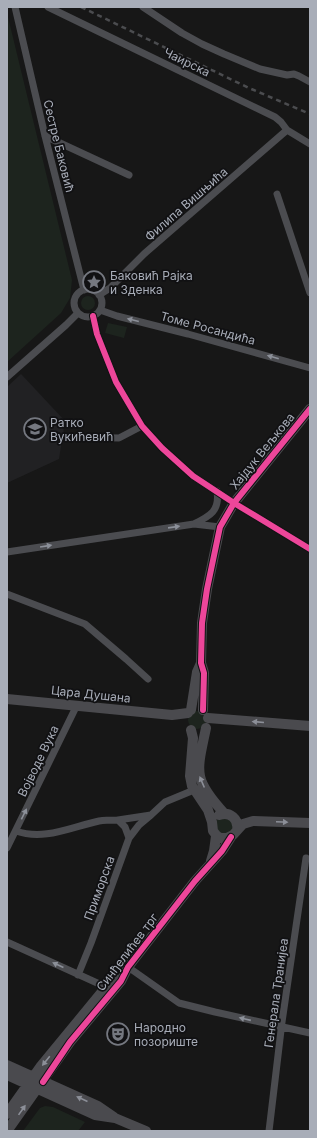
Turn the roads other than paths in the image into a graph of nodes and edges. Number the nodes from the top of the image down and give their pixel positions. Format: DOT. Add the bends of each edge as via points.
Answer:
graph roads {
  1 [pos="15,7"];
  2 [pos="48,7"];
  3 [pos="143,7"];
  4 [pos="310,82"];
  5 [pos="287,130"];
  6 [pos="45,136"];
  7 [pos="310,144"];
  8 [pos="129,175"];
  9 [pos="277,194"];
  10 [pos="84,290"];
  11 [pos="310,293"];
  12 [pos="99,295"];
  13 [pos="100,310"];
  14 [pos="78,313"];
  15 [pos="93,316"];
  16 [pos="310,368"];
  17 [pos="7,377"];
  18 [pos="310,409"];
  19 [pos="142,426"];
  20 [pos="74,437"];
  21 [pos="217,491"];
  22 [pos="234,503"];
  23 [pos="194,524"];
  24 [pos="220,527"];
  25 [pos="310,549"];
  26 [pos="7,552"];
  27 [pos="7,594"];
  28 [pos="201,663"];
  29 [pos="148,678"];
  30 [pos="7,699"];
  31 [pos="77,705"];
  32 [pos="206,714"];
  33 [pos="189,719"];
  34 [pos="310,726"];
  35 [pos="206,728"];
  36 [pos="194,790"];
  37 [pos="224,813"];
  38 [pos="151,815"];
  39 [pos="118,820"];
  40 [pos="212,822"];
  41 [pos="310,823"];
  42 [pos="16,831"];
  43 [pos="234,834"];
  44 [pos="216,836"];
  45 [pos="129,838"];
  46 [pos="7,848"];
  47 [pos="306,858"];
  48 [pos="210,863"];
  49 [pos="7,942"];
  50 [pos="128,967"];
  51 [pos="78,975"];
  52 [pos="106,987"];
  53 [pos="282,1027"];
  54 [pos="310,1033"];
  55 [pos="7,1065"];
  56 [pos="7,1075"];
  57 [pos="30,1081"];
  58 [pos="40,1086"];
  59 [pos="7,1114"];
  60 [pos="7,1131"];
  61 [pos="146,1131"];
  62 [pos="269,1131"];
  1 -- 6 [label="street, Сестре Баковић"];
  2 -- 5 [label="street, Чаирска" via="275,117"];
  3 -- 4 [label="street" via="202,44 260,69 287,75 294,74"];
  5 -- 7 [label="street, Чаирска"];
  5 -- 12 [label="street, Филипа Вишњића"];
  6 -- 8 [label="street"];
  6 -- 10 [label="street, Сестре Баковић"];
  9 -- 11 [label="street"];
  10 -- 12 [label="street" via="93,290"];
  10 -- 14 [label="street" via="75,298 74,306"];
  12 -- 13 [label="street" via="102,302"];
  13 -- 15 [label="street"];
  16 -- 13 [label="street, Томе Росандића, one-way"];
  14 -- 15 [label="street" via="85,317"];
  14 -- 17 [label="street"];
  15 -- 19 [label="street" via="97,334 116,382"];
  18 -- 22 [label="street, Хајдук Вељкова"];
  19 -- 20 [label="street" via="119,438"];
  19 -- 21 [label="street" via="178,464"];
  21 -- 22 [label="street"];
  21 -- 23 [label="street" via="218,503 215,510"];
  22 -- 24 [label="street, Хајдук Вељкова"];
  22 -- 25 [label="street"];
  23 -- 24 [label="street"];
  26 -- 23 [label="street, one-way"];
  24 -- 28 [label="street, Хајдук Вељкова" via="202,624"];
  27 -- 29 [label="street" via="85,624"];
  28 -- 32 [label="street" via="204,673"];
  28 -- 33 [label="street" via="197,672"];
  30 -- 31 [label="street, Цара Душана"];
  31 -- 33 [label="street, Цара Душана"];
  42 -- 31 [label="street, Војводе Вука, one-way"];
  32 -- 33 [label="street" via="197,708"];
  34 -- 32 [label="street, one-way"];
  32 -- 35 [label="street" via="209,722"];
  33 -- 35 [label="street" via="200,731"];
  33 -- 36 [label="street" via="193,738 190,776"];
  37 -- 35 [label="street, one-way" via="209,796 199,776 199,761"];
  36 -- 38 [label="street, Приморска" via="165,802"];
  36 -- 40 [label="street" via="208,810"];
  37 -- 40 [label="street"];
  37 -- 43 [label="street" via="235,819 237,824"];
  38 -- 39 [label="street"];
  38 -- 45 [label="street, Приморска"];
  39 -- 42 [label="street" via="100,821 41,835"];
  39 -- 45 [label="street" via="125,826"];
  40 -- 44 [label="street"];
  43 -- 41 [label="street, one-way" via="245,823 253,821"];
  42 -- 46 [label="street, Војводе Вука"];
  43 -- 44 [label="street" via="224,839"];
  43 -- 48 [label="street, Синђелићев трг"];
  44 -- 48 [label="street, Синђелићев трг"];
  45 -- 51 [label="street, Приморска"];
  47 -- 53 [label="street, Генерала Транијеа"];
  48 -- 50 [label="street, Синђелићев трг"];
  51 -- 49 [label="street, one-way"];
  50 -- 52 [label="street, Синђелићев трг"];
  53 -- 50 [label="street, Синђелићев трг, one-way" via="179,1002"];
  50 -- 58 [label="street, Синђелићев трг" via="121,980 70,1042"];
  51 -- 52 [label="street"];
  52 -- 57 [label="street, Синђелићев трг, one-way"];
  53 -- 54 [label="street"];
  53 -- 62 [label="street, Генерала Транијеа"];
  55 -- 57 [label="street"];
  56 -- 57 [label="street"];
  57 -- 58 [label="street"];
  57 -- 59 [label="street, Синђелићев трг"];
  60 -- 58 [label="street, Синђелићев трг, one-way"];
  58 -- 61 [label="street" via="98,1106 115,1118"];
}
